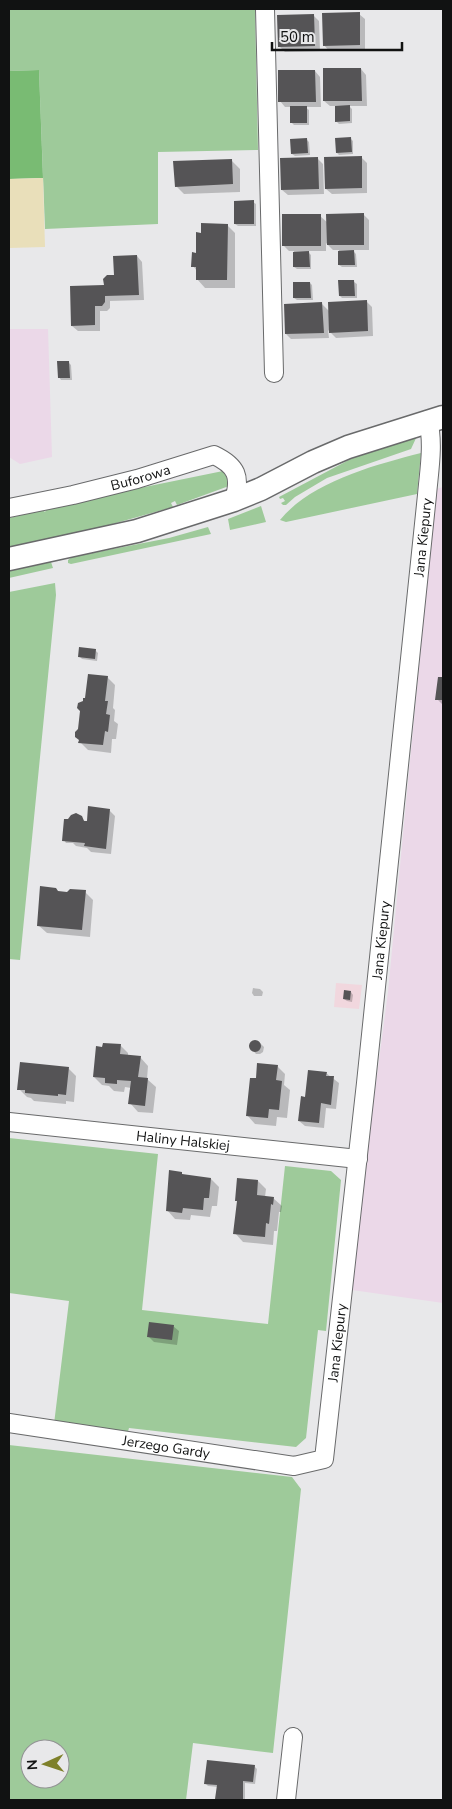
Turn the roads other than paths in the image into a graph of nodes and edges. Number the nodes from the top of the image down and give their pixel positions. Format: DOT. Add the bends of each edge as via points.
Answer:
graph roads {
  1 [pos="265,9"];
  2 [pos="274,373"];
  3 [pos="436,419"];
  4 [pos="234,500"];
  5 [pos="9,508"];
  6 [pos="9,559"];
  7 [pos="9,1122"];
  8 [pos="358,1159"];
  9 [pos="9,1423"];
  10 [pos="324,1459"];
  11 [pos="292,1737"];
  12 [pos="286,1800"];
  1 -- 2 [label="street"];
  3 -- 4 [label="main road" via="348,447"];
  3 -- 8 [label="street, Jana Kiepury" via="430,428 427,495"];
  4 -- 5 [label="street, Buforowa" via="238,477 232,466 214,456 74,495"];
  4 -- 6 [label="main road" via="137,531"];
  7 -- 8 [label="street, Haliny Halskiej"];
  8 -- 10 [label="street, Jana Kiepury"];
  9 -- 10 [label="street, Jerzego Gardy" via="294,1466"];
  11 -- 12 [label="street"];
}
